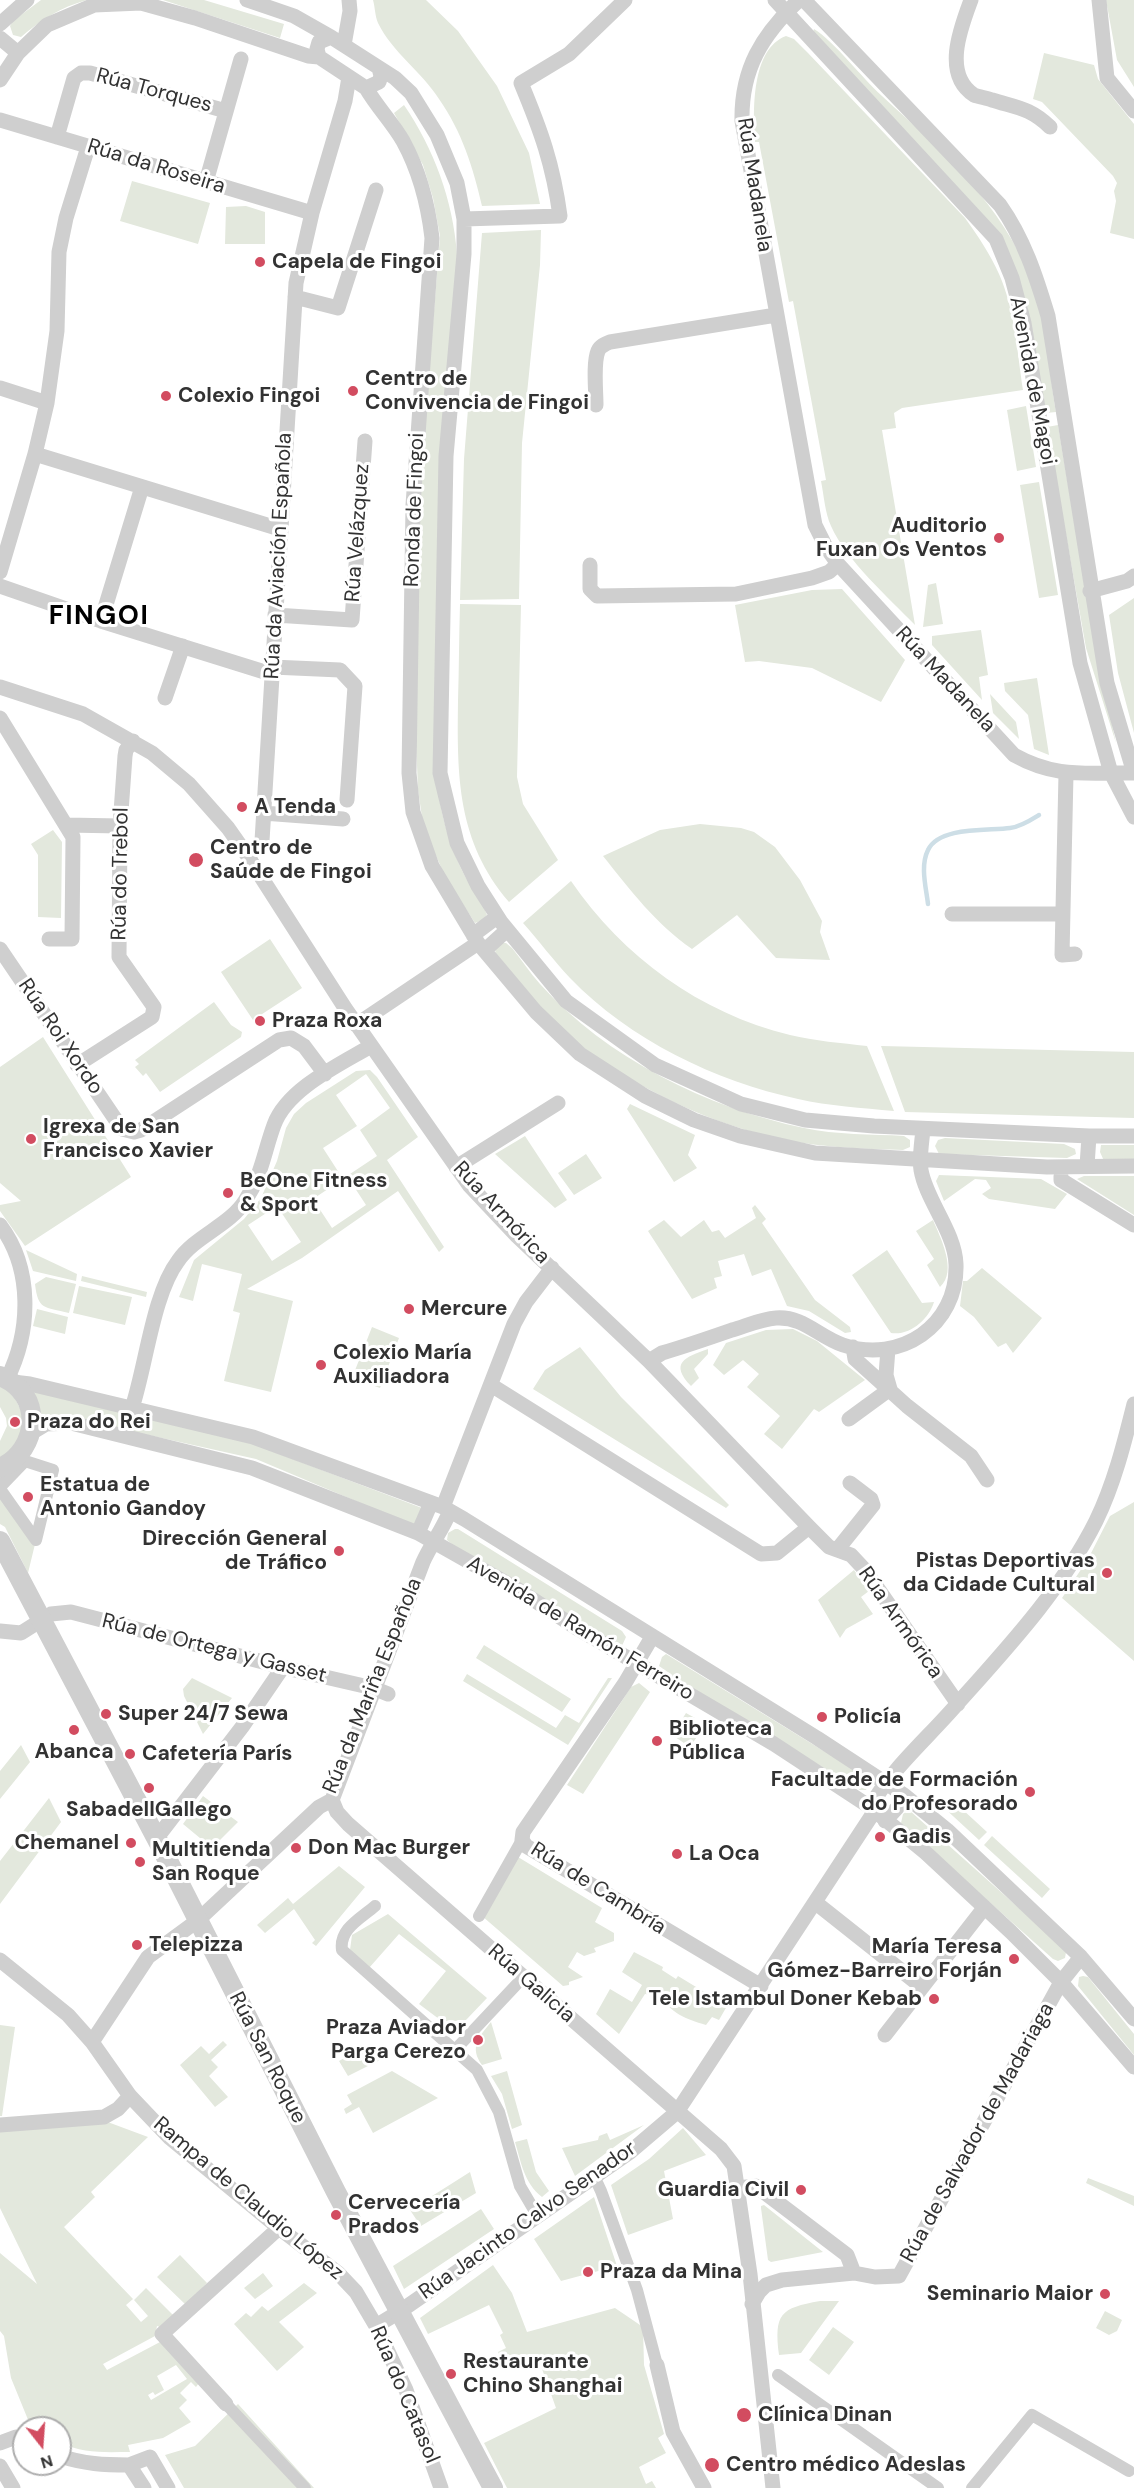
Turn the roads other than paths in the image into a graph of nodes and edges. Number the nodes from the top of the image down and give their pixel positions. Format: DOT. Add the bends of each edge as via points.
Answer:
graph roads {
  1 [pos="27,0"];
  2 [pos="247,0"];
  3 [pos="349,0"];
  4 [pos="625,0"];
  5 [pos="775,0"];
  6 [pos="799,0"];
  7 [pos="804,0"];
  8 [pos="971,0"];
  9 [pos="1099,0"];
  10 [pos="786,12"];
  11 [pos="0,24"];
  12 [pos="0,38"];
  13 [pos="338,41"];
  14 [pos="18,53"];
  15 [pos="319,57"];
  16 [pos="241,59"];
  17 [pos="379,68"];
  18 [pos="350,77"];
  19 [pos="0,80"];
  20 [pos="366,88"];
  21 [pos="226,111"];
  22 [pos="1134,111"];
  23 [pos="0,120"];
  24 [pos="1050,127"];
  25 [pos="57,138"];
  26 [pos="88,147"];
  27 [pos="206,182"];
  28 [pos="376,190"];
  29 [pos="312,213"];
  30 [pos="464,219"];
  31 [pos="295,297"];
  32 [pos="776,315"];
  33 [pos="0,388"];
  34 [pos="47,402"];
  35 [pos="596,405"];
  36 [pos="365,441"];
  37 [pos="35,454"];
  38 [pos="142,487"];
  39 [pos="280,530"];
  40 [pos="838,564"];
  41 [pos="590,565"];
  42 [pos="0,572"];
  43 [pos="1134,576"];
  44 [pos="0,586"];
  45 [pos="1090,591"];
  46 [pos="275,615"];
  47 [pos="101,621"];
  48 [pos="183,646"];
  49 [pos="272,670"];
  50 [pos="0,687"];
  51 [pos="165,698"];
  52 [pos="0,718"];
  53 [pos="133,741"];
  54 [pos="1111,773"];
  55 [pos="1134,773"];
  56 [pos="1066,774"];
  57 [pos="347,800"];
  58 [pos="263,813"];
  59 [pos="1134,817"];
  60 [pos="343,819"];
  61 [pos="66,825"];
  62 [pos="120,826"];
  63 [pos="247,855"];
  64 [pos="952,914"];
  65 [pos="1062,915"];
  66 [pos="497,917"];
  67 [pos="507,930"];
  68 [pos="49,939"];
  69 [pos="479,942"];
  70 [pos="0,949"];
  71 [pos="1075,954"];
  72 [pos="356,1025"];
  73 [pos="371,1046"];
  74 [pos="77,1065"];
  75 [pos="325,1074"];
  76 [pos="558,1103"];
  77 [pos="922,1129"];
  78 [pos="1089,1136"];
  79 [pos="1134,1136"];
  80 [pos="921,1161"];
  81 [pos="1087,1166"];
  82 [pos="1134,1166"];
  83 [pos="456,1167"];
  84 [pos="1061,1176"];
  85 [pos="0,1225"];
  86 [pos="1134,1225"];
  87 [pos="552,1268"];
  88 [pos="853,1347"];
  89 [pos="888,1349"];
  90 [pos="649,1361"];
  91 [pos="7,1379"];
  92 [pos="491,1385"];
  93 [pos="890,1389"];
  94 [pos="1134,1404"];
  95 [pos="132,1408"];
  96 [pos="849,1419"];
  97 [pos="31,1433"];
  98 [pos="0,1468"];
  99 [pos="987,1480"];
  100 [pos="850,1483"];
  101 [pos="0,1488"];
  102 [pos="441,1507"];
  103 [pos="809,1527"];
  104 [pos="418,1533"];
  105 [pos="432,1540"];
  106 [pos="0,1541"];
  107 [pos="837,1550"];
  108 [pos="43,1623"];
  109 [pos="0,1631"];
  110 [pos="652,1637"];
  111 [pos="636,1664"];
  112 [pos="283,1667"];
  113 [pos="373,1688"];
  114 [pos="388,1694"];
  115 [pos="958,1704"];
  116 [pos="888,1783"];
  117 [pos="904,1795"];
  118 [pos="332,1800"];
  119 [pos="876,1813"];
  120 [pos="156,1839"];
  121 [pos="522,1840"];
  122 [pos="816,1903"];
  123 [pos="375,1906"];
  124 [pos="984,1908"];
  125 [pos="479,1916"];
  126 [pos="197,1920"];
  127 [pos="1081,1957"];
  128 [pos="0,1960"];
  129 [pos="1061,1982"];
  130 [pos="517,1984"];
  131 [pos="760,1986"];
  132 [pos="922,1987"];
  133 [pos="1134,2019"];
  134 [pos="885,2035"];
  135 [pos="92,2043"];
  136 [pos="455,2050"];
  137 [pos="1134,2067"];
  138 [pos="130,2096"];
  139 [pos="677,2112"];
  140 [pos="0,2125"];
  141 [pos="594,2176"];
  142 [pos="737,2188"];
  143 [pos="537,2215"];
  144 [pos="279,2229"];
  145 [pos="854,2273"];
  146 [pos="363,2304"];
  147 [pos="752,2304"];
  148 [pos="399,2312"];
  149 [pos="376,2326"];
  150 [pos="657,2365"];
  151 [pos="778,2375"];
  152 [pos="226,2404"];
  153 [pos="72,2459"];
  154 [pos="129,2465"];
  155 [pos="0,2466"];
  156 [pos="1129,2471"];
  157 [pos="13,2488"];
  158 [pos="144,2488"];
  159 [pos="168,2488"];
  160 [pos="305,2488"];
  161 [pos="441,2488"];
  162 [pos="493,2488"];
  163 [pos="704,2488"];
  164 [pos="773,2488"];
  165 [pos="938,2488"];
  166 [pos="972,2488"];
  1 -- 11 [label="street"];
  2 -- 13 [label="street, Ronda de Fingoi" via="294,16"];
  3 -- 13 [label="street" via="350,11"];
  4 -- 30 [label="street" via="569,54 521,83 543,134 560,216"];
  5 -- 10 [label="street, Avenida de Magoi"];
  6 -- 10 [label="street, Rúa Madanela"];
  7 -- 45 [label="street, Avenida de Magoi" via="1000,205 1016,228 1036,274 1048,316"];
  8 -- 24 [label="street" via="960,30 956,58 959,77 974,94 1035,112"];
  9 -- 22 [label="street" via="1107,78"];
  10 -- 32 [label="street, Rúa Madanela" via="753,59 742,106 744,141"];
  10 -- 54 [label="street, Avenida de Magoi" via="996,239 1024,323 1080,663"];
  12 -- 14 [label="street"];
  13 -- 15 [label="street" via="319,42"];
  13 -- 17 [label="street, Ronda de Fingoi"];
  14 -- 15 [label="street, Ronda de Fingoi" via="46,25 94,5 141,3"];
  14 -- 19 [label="street, Ronda de Fingoi"];
  15 -- 18 [label="street, Ronda de Fingoi"];
  16 -- 21 [label="street"];
  17 -- 20 [label="street" via="379,82"];
  17 -- 30 [label="street, Ronda de Fingoi" via="411,93 437,135 457,183"];
  18 -- 20 [label="street, Ronda de Fingoi"];
  18 -- 29 [label="street, Rúa da Aviación Española"];
  20 -- 69 [label="street, Ronda de Fingoi" via="414,162 429,210 432,238 413,505 409,773 413,812 442,883"];
  21 -- 25 [label="street, Rúa Torques" via="81,73 74,78"];
  21 -- 27 [label="street"];
  23 -- 25 [label="street, Rúa da Roseira"];
  25 -- 26 [label="street, Rúa da Roseira"];
  26 -- 27 [label="street, Rúa da Roseira"];
  26 -- 34 [label="street" via="59,252 57,331"];
  27 -- 29 [label="street, Rúa da Roseira"];
  28 -- 31 [label="street" via="338,308"];
  29 -- 31 [label="street, Rúa da Aviación Española"];
  30 -- 66 [label="street, Ronda de Fingoi" via="446,456 440,773 457,843"];
  31 -- 39 [label="street, Rúa da Aviación Española"];
  32 -- 35 [label="street" via="603,345 598,351"];
  32 -- 40 [label="street, Rúa Madanela" via="815,525"];
  33 -- 34 [label="street"];
  34 -- 37 [label="street"];
  36 -- 46 [label="street, Rúa Velázquez" via="352,620"];
  37 -- 38 [label="street"];
  37 -- 42 [label="street"];
  38 -- 39 [label="street"];
  38 -- 47 [label="street"];
  39 -- 46 [label="street, Rúa da Aviación Española"];
  40 -- 41 [label="street" via="812,578 736,594 627,596 597,596 590,589"];
  40 -- 56 [label="street, Rúa Madanela" via="1014,755 1034,766"];
  43 -- 45 [label="street"];
  44 -- 47 [label="street"];
  45 -- 55 [label="street, Avenida de Magoi" via="1112,705"];
  46 -- 49 [label="street, Rúa da Aviación Española"];
  47 -- 48 [label="street"];
  48 -- 49 [label="street"];
  48 -- 51 [label="street"];
  49 -- 57 [label="street" via="339,670 355,686"];
  49 -- 58 [label="street, Rúa da Aviación Española"];
  50 -- 53 [label="street, Rúa Armórica" via="83,714"];
  52 -- 61 [label="street"];
  53 -- 62 [label="street, Rúa do Trebol" via="126,750"];
  53 -- 63 [label="street, Rúa Armórica" via="189,784"];
  54 -- 55 [label="street, Avenida de Magoi"];
  54 -- 56 [label="street, Rúa Madanela"];
  54 -- 59 [label="street, Avenida de Magoi"];
  56 -- 65 [label="street"];
  58 -- 60 [label="street"];
  58 -- 63 [label="street, Rúa da Aviación Española" via="262,841"];
  61 -- 62 [label="street"];
  61 -- 68 [label="street" via="73,837 72,939"];
  62 -- 74 [label="street, Rúa do Trebol" via="119,957 154,1007 152,1017"];
  63 -- 72 [label="street, Rúa Armórica"];
  64 -- 65 [label="street"];
  65 -- 71 [label="street" via="1062,955"];
  66 -- 67 [label="street, Ronda de Fingoi"];
  66 -- 69 [label="street"];
  67 -- 69 [label="street"];
  67 -- 77 [label="street, Ronda de Fingoi" via="566,1000 655,1065 741,1104 805,1120"];
  69 -- 72 [label="street"];
  69 -- 80 [label="street, Ronda de Fingoi" via="536,1012 580,1054 645,1096 694,1120 790,1149"];
  70 -- 74 [label="street, Rúa Roi Xordo"];
  72 -- 73 [label="street, Rúa Armórica"];
  73 -- 75 [label="street"];
  73 -- 83 [label="street, Rúa Armórica"];
  74 -- 75 [label="street, Rúa Roi Xordo" via="122,1129 134,1132 279,1040 291,1038 304,1046"];
  75 -- 95 [label="street" via="281,1109 258,1179 243,1204 192,1244 177,1261 165,1284"];
  76 -- 83 [label="street"];
  77 -- 78 [label="street, Ronda de Fingoi"];
  77 -- 80 [label="street"];
  78 -- 79 [label="street, Ronda de Fingoi"];
  78 -- 81 [label="street"];
  80 -- 81 [label="street, Ronda de Fingoi"];
  80 -- 89 [label="street" via="924,1179 956,1263 953,1288 935,1326 910,1344"];
  81 -- 82 [label="street, Ronda de Fingoi"];
  83 -- 87 [label="street, Rúa Armórica" via="517,1236"];
  84 -- 86 [label="street" via="1061,1180"];
  85 -- 91 [label="street" via="13,1247 24,1280 26,1314"];
  87 -- 90 [label="street, Rúa Armórica"];
  87 -- 92 [label="street" via="526,1302"];
  88 -- 89 [label="street"];
  88 -- 90 [label="street" via="842,1345 798,1320 776,1318 663,1353"];
  88 -- 93 [label="street" via="855,1359"];
  89 -- 93 [label="street" via="886,1376"];
  90 -- 103 [label="street, Rúa Armórica"];
  91 -- 95 [label="street, Avenida de Ramón Ferreiro"];
  91 -- 97 [label="street" via="29,1405"];
  92 -- 102 [label="street"];
  92 -- 103 [label="street" via="761,1554 777,1553"];
  93 -- 96 [label="street"];
  93 -- 99 [label="street" via="971,1456"];
  94 -- 115 [label="street" via="1121,1458 1100,1510 1070,1565"];
  95 -- 102 [label="street, Avenida de Ramón Ferreiro" via="253,1437"];
  97 -- 98 [label="street" via="25,1448"];
  97 -- 104 [label="street, Avenida de Ramón Ferreiro" via="53,1422 71,1423 247,1466"];
  100 -- 107 [label="street" via="873,1505"];
  101 -- 101 [label="street" via="36,1540 53,1470 26,1461"];
  102 -- 104 [label="street"];
  102 -- 105 [label="street" via="443,1528"];
  102 -- 110 [label="street, Avenida de Ramón Ferreiro"];
  103 -- 107 [label="street, Rúa Armórica"];
  104 -- 105 [label="street, Avenida de Ramón Ferreiro"];
  105 -- 111 [label="street, Avenida de Ramón Ferreiro"];
  105 -- 113 [label="street, Rúa da Mariña Española"];
  106 -- 108 [label="street"];
  107 -- 115 [label="street, Rúa Armórica" via="851,1555 866,1570"];
  108 -- 109 [label="street, Rúa de Ortega y Gasset" via="21,1633"];
  108 -- 112 [label="street, Rúa de Ortega y Gasset" via="57,1612 71,1612"];
  108 -- 120 [label="street, Rúa San Roque"];
  110 -- 111 [label="street, Rúa de Cambría"];
  110 -- 116 [label="street, Avenida de Ramón Ferreiro"];
  111 -- 119 [label="street, Avenida de Ramón Ferreiro" via="774,1744"];
  111 -- 121 [label="street, Rúa de Cambría" via="523,1832"];
  112 -- 113 [label="street, Rúa de Ortega y Gasset"];
  112 -- 120 [label="street"];
  113 -- 114 [label="street, Rúa de Ortega y Gasset"];
  113 -- 118 [label="street, Rúa da Mariña Española"];
  115 -- 116 [label="street"];
  116 -- 117 [label="street, Avenida de Ramón Ferreiro"];
  116 -- 119 [label="street"];
  117 -- 119 [label="street" via="897,1809"];
  117 -- 127 [label="street, Avenida de Ramón Ferreiro" via="947,1830"];
  118 -- 126 [label="street, Rúa da Mariña Española" via="319,1807"];
  118 -- 139 [label="street, Rúa Galicia" via="348,1824"];
  119 -- 122 [label="street, Rúa Jacinto Calvo Senador"];
  119 -- 124 [label="street, Avenida de Ramón Ferreiro"];
  120 -- 126 [label="street, Rúa San Roque"];
  121 -- 125 [label="street"];
  121 -- 131 [label="street, Rúa de Cambría" via="526,1846"];
  122 -- 131 [label="street, Rúa Jacinto Calvo Senador"];
  122 -- 132 [label="street"];
  123 -- 136 [label="street" via="344,1932 342,1950"];
  124 -- 129 [label="street, Avenida de Ramón Ferreiro"];
  124 -- 132 [label="street"];
  126 -- 135 [label="street, Rúa da Mariña Española" via="148,1957"];
  126 -- 148 [label="street, Rúa San Roque"];
  127 -- 129 [label="street"];
  127 -- 133 [label="street, Avenida de Ramón Ferreiro"];
  128 -- 135 [label="street, Rampa de Claudio López" via="68,2015"];
  129 -- 137 [label="street, Avenida de Ramón Ferreiro"];
  129 -- 145 [label="street, Rúa de Salvador de Madariaga" via="899,2276"];
  130 -- 136 [label="street"];
  131 -- 139 [label="street, Rúa Jacinto Calvo Senador"];
  132 -- 134 [label="street"];
  135 -- 138 [label="street, Rampa de Claudio López"];
  136 -- 143 [label="street" via="477,2070 493,2096 520,2186"];
  138 -- 140 [label="street" via="104,2117"];
  138 -- 144 [label="street, Rampa de Claudio López" via="171,2138"];
  139 -- 141 [label="street, Rúa Jacinto Calvo Senador"];
  139 -- 142 [label="street, Rúa Galicia" via="722,2149 734,2166"];
  141 -- 143 [label="street, Rúa Jacinto Calvo Senador"];
  141 -- 150 [label="street" via="637,2290"];
  142 -- 145 [label="street" via="756,2186 847,2255"];
  142 -- 147 [label="street"];
  143 -- 148 [label="street, Rúa Jacinto Calvo Senador"];
  144 -- 146 [label="street, Rampa de Claudio López" via="338,2273"];
  144 -- 152 [label="street" via="162,2334"];
  145 -- 147 [label="street" via="782,2280 766,2285"];
  146 -- 149 [label="street, Rúa do Catasol"];
  147 -- 164 [label="street"];
  148 -- 149 [label="street, Rúa Jacinto Calvo Senador"];
  148 -- 162 [label="street, Rúa San Roque"];
  149 -- 161 [label="street, Rúa do Catasol" via="406,2390"];
  150 -- 163 [label="street" via="673,2433"];
  151 -- 165 [label="street"];
  152 -- 160 [label="street"];
  153 -- 154 [label="street"];
  154 -- 158 [label="street"];
  154 -- 159 [label="street" via="150,2457"];
  155 -- 157 [label="street"];
  156 -- 166 [label="street" via="1032,2415"];
}
